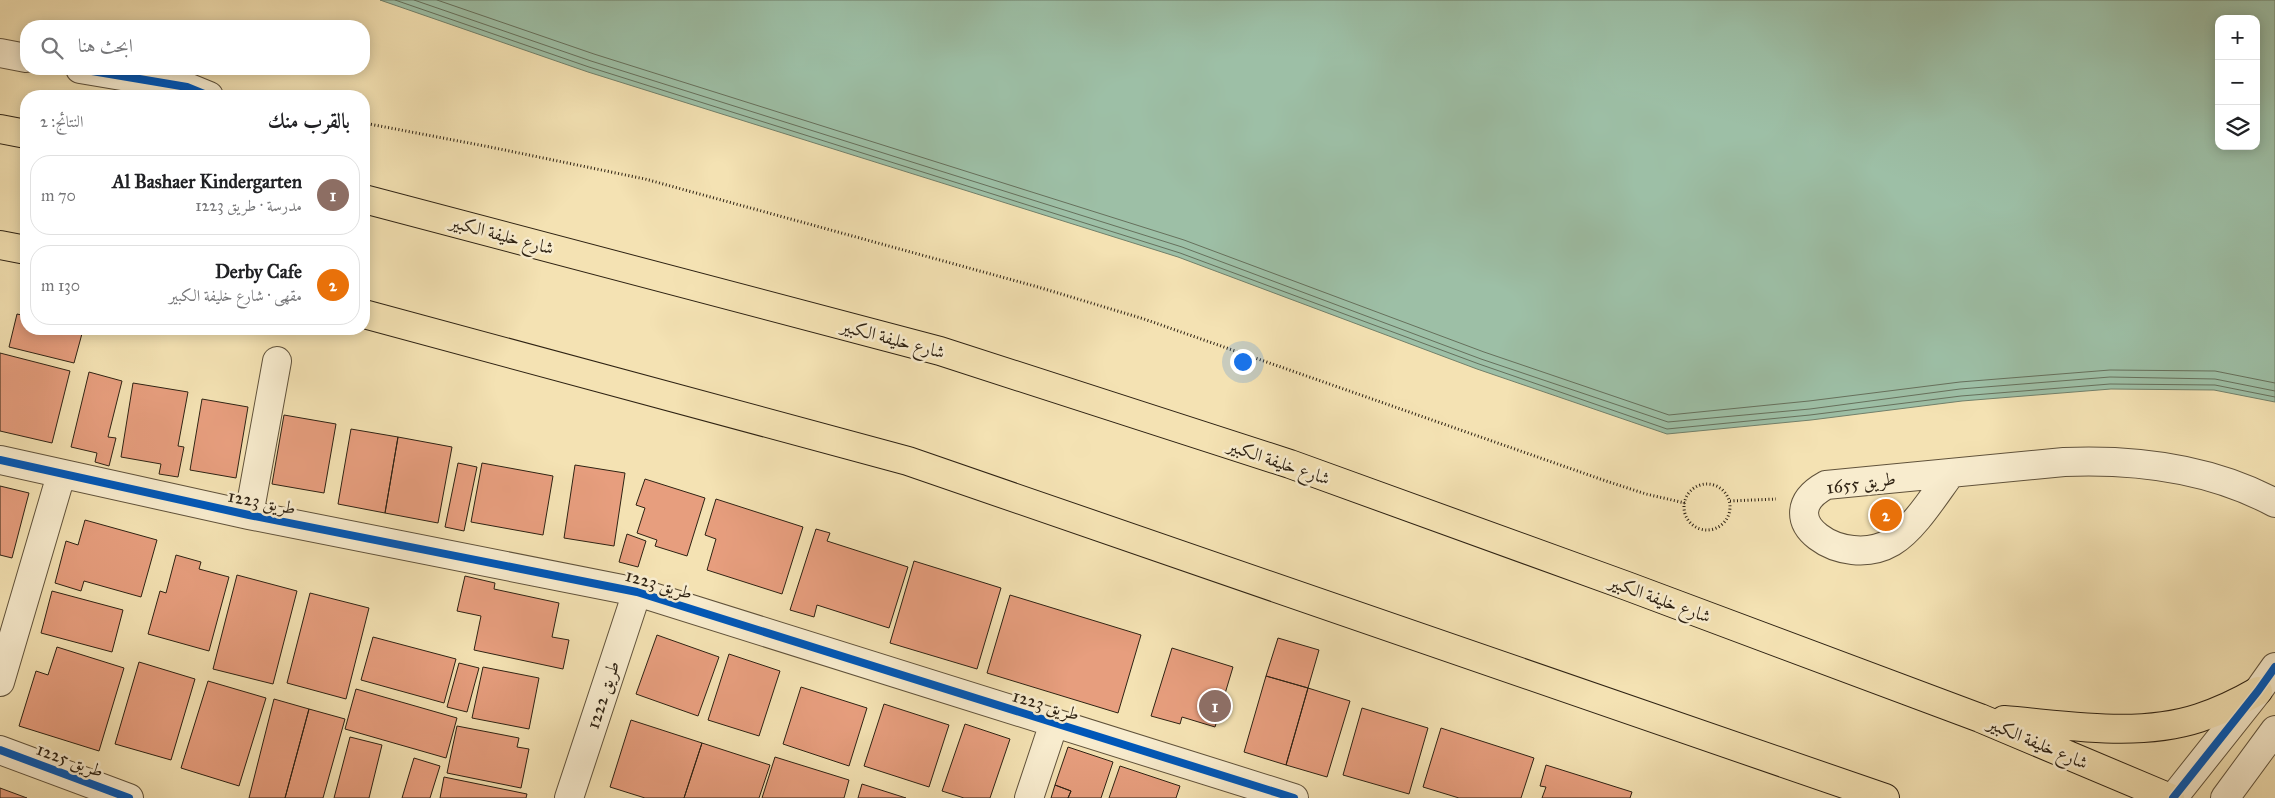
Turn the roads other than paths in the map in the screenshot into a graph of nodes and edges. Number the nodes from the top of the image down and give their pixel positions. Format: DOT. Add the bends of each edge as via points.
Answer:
graph roads {
  1 [pos="0,53"];
  2 [pos="20,57"];
  3 [pos="116,75"];
  4 [pos="194,90"];
  5 [pos="0,129"];
  6 [pos="20,133"];
  7 [pos="370,201"];
  8 [pos="0,245"];
  9 [pos="20,249"];
  10 [pos="370,316"];
  11 [pos="277,361"];
  12 [pos="0,460"];
  13 [pos="1951,472"];
  14 [pos="61,475"];
  15 [pos="2275,503"];
  16 [pos="249,515"];
  17 [pos="637,592"];
  18 [pos="2275,667"];
  19 [pos="0,682"];
  20 [pos="2258,691"];
  21 [pos="1980,718"];
  22 [pos="1054,723"];
  23 [pos="2275,730"];
  24 [pos="0,750"];
  25 [pos="1837,780"];
  26 [pos="1231,788"];
  27 [pos="128,798"];
  28 [pos="569,798"];
  29 [pos="1029,798"];
  30 [pos="1294,798"];
  31 [pos="1857,798"];
  32 [pos="1885,798"];
  33 [pos="2172,798"];
  34 [pos="2224,798"];
  1 -- 2 [label="street"];
  3 -- 4 [label="street"];
  5 -- 6 [label="main road"];
  7 -- 21 [label="main road, شارع خليفة الكبير" via="950,354 1290,464"];
  8 -- 9 [label="main road"];
  10 -- 25 [label="main road" via="908,461"];
  11 -- 16 [label="street"];
  12 -- 14 [label="street, طريق 1223"];
  13 -- 13 [label="street, طريق 1655" via="1826,485 1811,496 1806,506 1809,530 1837,548 1868,551 1893,541 1919,516"];
  13 -- 15 [label="street, طريق 1655" via="2064,462 2140,462 2219,480"];
  14 -- 16 [label="street, طريق 1223"];
  14 -- 19 [label="street"];
  16 -- 17 [label="street, طريق 1223"];
  17 -- 22 [label="street, طريق 1223"];
  17 -- 28 [label="street, طريق 1222"];
  18 -- 20 [label="street"];
  20 -- 21 [label="main road" via="2221,710 2164,726 2092,727"];
  20 -- 33 [label="street"];
  21 -- 33 [label="main road, شارع خليفة الكبير"];
  22 -- 26 [label="street, طريق 1223"];
  22 -- 29 [label="street"];
  23 -- 34 [label="street"];
  24 -- 27 [label="street, طريق 1225"];
  25 -- 31 [label="main road"];
  25 -- 32 [label="main road"];
  26 -- 30 [label="street, طريق 1223"];
}
